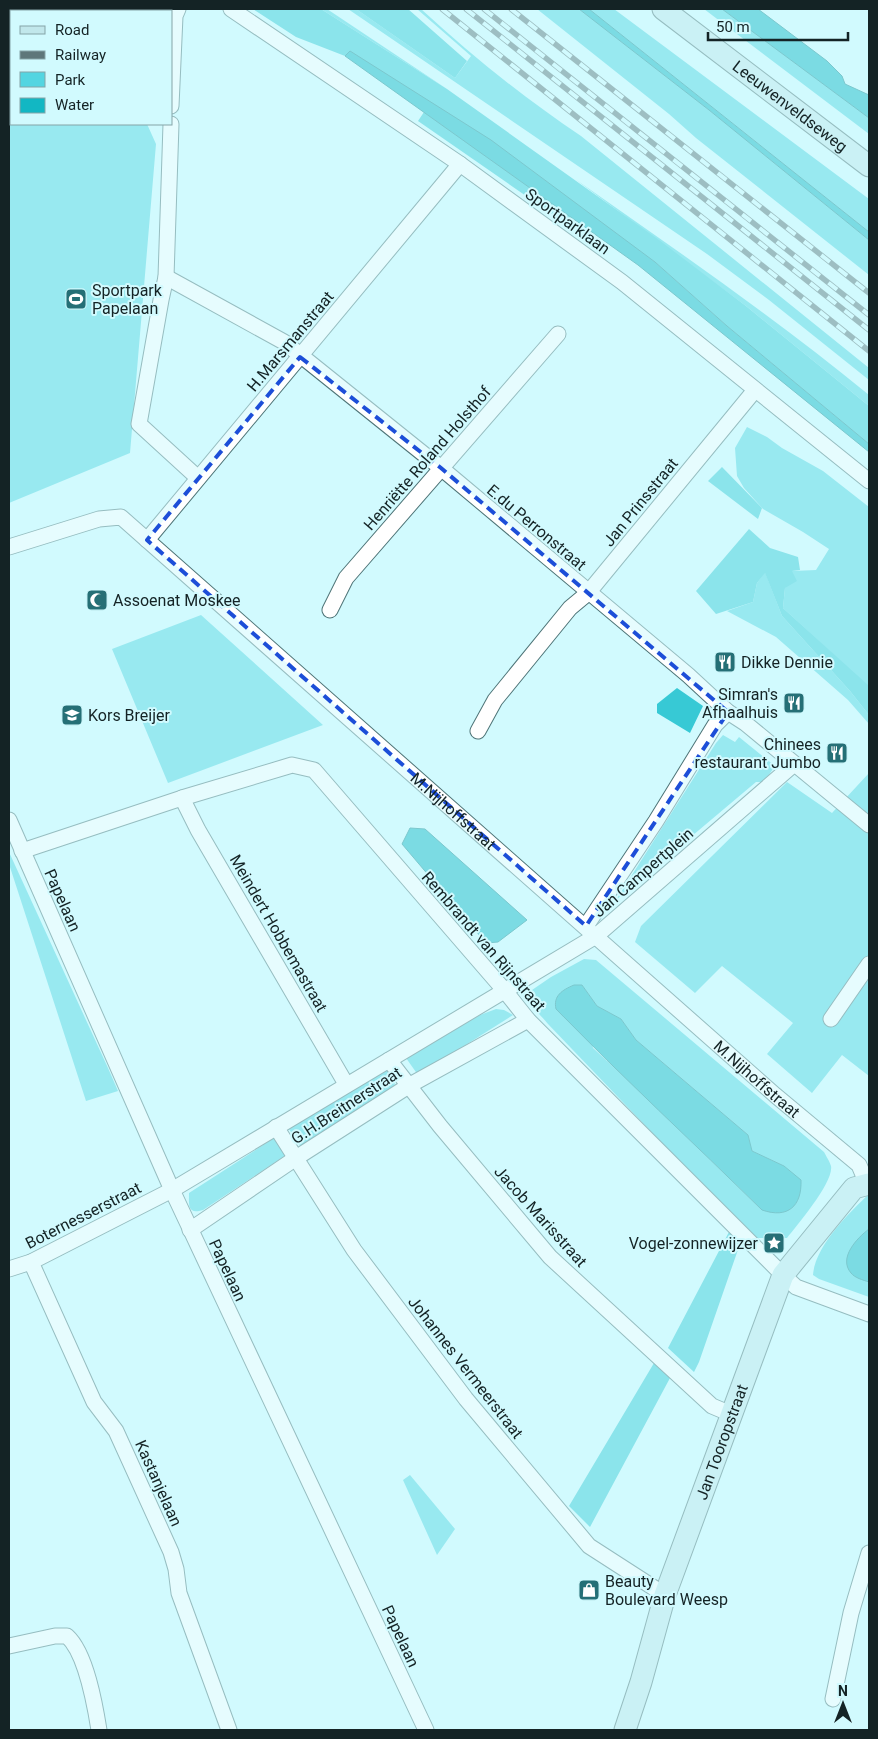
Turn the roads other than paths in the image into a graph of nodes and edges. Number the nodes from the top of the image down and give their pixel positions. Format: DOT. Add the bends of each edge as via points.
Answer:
graph roads {
  1 [pos="178,9"];
  2 [pos="231,9"];
  3 [pos="663,9"];
  4 [pos="172,84"];
  5 [pos="171,125"];
  6 [pos="460,164"];
  7 [pos="869,166"];
  8 [pos="166,277"];
  9 [pos="558,334"];
  10 [pos="300,357"];
  11 [pos="755,390"];
  12 [pos="441,468"];
  13 [pos="198,478"];
  14 [pos="869,481"];
  15 [pos="147,540"];
  16 [pos="9,547"];
  17 [pos="588,593"];
  18 [pos="330,610"];
  19 [pos="728,712"];
  20 [pos="478,731"];
  21 [pos="794,764"];
  22 [pos="182,798"];
  23 [pos="9,820"];
  24 [pos="869,825"];
  25 [pos="22,851"];
  26 [pos="591,931"];
  27 [pos="869,964"];
  28 [pos="505,991"];
  29 [pos="831,1019"];
  30 [pos="528,1020"];
  31 [pos="389,1060"];
  32 [pos="346,1084"];
  33 [pos="410,1085"];
  34 [pos="276,1126"];
  35 [pos="296,1158"];
  36 [pos="868,1184"];
  37 [pos="172,1190"];
  38 [pos="190,1230"];
  39 [pos="31,1262"];
  40 [pos="9,1269"];
  41 [pos="783,1275"];
  42 [pos="869,1314"];
  43 [pos="731,1414"];
  44 [pos="869,1553"];
  45 [pos="665,1595"];
  46 [pos="9,1646"];
  47 [pos="834,1699"];
  48 [pos="99,1730"];
  49 [pos="229,1730"];
  50 [pos="426,1730"];
  51 [pos="625,1730"];
  1 -- 4 [label="street"];
  2 -- 6 [label="street, Sportparklaan"];
  3 -- 7 [label="main road, Leeuwenveldseweg"];
  5 -- 8 [label="street"];
  6 -- 10 [label="street, H.Marsmanstraat"];
  6 -- 11 [label="street, Sportparklaan" via="622,282"];
  8 -- 10 [label="street, E.du Perronstraat" via="284,342"];
  8 -- 13 [label="street" via="139,424"];
  9 -- 12 [label="street, Henriëtte Roland Holsthof"];
  10 -- 12 [label="street, E.du Perronstraat"];
  10 -- 13 [label="street, H.Marsmanstraat"];
  11 -- 14 [label="street, Sportparklaan"];
  11 -- 17 [label="street, Jan Prinsstraat"];
  12 -- 17 [label="street, E.du Perronstraat"];
  12 -- 18 [label="street, Henriëtte Roland Holsthof" via="346,578"];
  13 -- 15 [label="street, H.Marsmanstraat"];
  15 -- 16 [label="street, M.Nijhoffstraat" via="120,517 99,519"];
  15 -- 26 [label="street, M.Nijhoffstraat"];
  17 -- 19 [label="street, E.du Perronstraat"];
  17 -- 20 [label="street, Jan Prinsstraat" via="570,608 495,700"];
  19 -- 21 [label="street, E.du Perronstraat"];
  19 -- 26 [label="street, Jan Campertplein" via="715,726"];
  21 -- 24 [label="street, E.du Perronstraat"];
  21 -- 26 [label="street, Jan Campertplein"];
  22 -- 25 [label="street, Rembrandt van Rijnstraat"];
  22 -- 28 [label="street, Rembrandt van Rijnstraat" via="292,766 314,770"];
  22 -- 32 [label="street, Meindert Hobbemastraat"];
  23 -- 25 [label="street, Papelaan"];
  25 -- 37 [label="street, Papelaan"];
  26 -- 28 [label="street, Jan Campertplein"];
  26 -- 36 [label="street, M.Nijhoffstraat" via="859,1165"];
  27 -- 29 [label="street"];
  28 -- 30 [label="street, Rembrandt van Rijnstraat"];
  28 -- 31 [label="street, G.H.Breitnerstraat"];
  30 -- 33 [label="street, G.H.Breitnerstraat"];
  30 -- 41 [label="street, Rembrandt van Rijnstraat"];
  31 -- 32 [label="street, G.H.Breitnerstraat"];
  31 -- 33 [label="street, Jacob Marisstraat"];
  32 -- 34 [label="street, G.H.Breitnerstraat"];
  33 -- 35 [label="street, G.H.Breitnerstraat"];
  33 -- 43 [label="street, Jacob Marisstraat" via="440,1126 550,1257 712,1406"];
  34 -- 35 [label="street, Johannes Vermeerstraat"];
  34 -- 37 [label="street, G.H.Breitnerstraat"];
  35 -- 38 [label="street, G.H.Breitnerstraat"];
  35 -- 45 [label="street, Johannes Vermeerstraat" via="354,1250 466,1399 589,1546"];
  36 -- 41 [label="main road, Jan Tooropstraat" via="854,1188"];
  37 -- 38 [label="street, Papelaan"];
  37 -- 39 [label="street, Boternesserstraat"];
  38 -- 50 [label="street, Papelaan"];
  39 -- 40 [label="street, Boternesserstraat"];
  39 -- 49 [label="street, Kastanjelaan" via="94,1402 116,1431 171,1552 178,1593"];
  41 -- 42 [label="street, Rembrandt van Rijnstraat" via="796,1287"];
  41 -- 43 [label="main road, Jan Tooropstraat"];
  43 -- 45 [label="main road, Jan Tooropstraat"];
  44 -- 47 [label="street" via="851,1613"];
  45 -- 51 [label="main road, Jan Tooropstraat"];
  46 -- 48 [label="street" via="67,1636 87,1674"];
}
